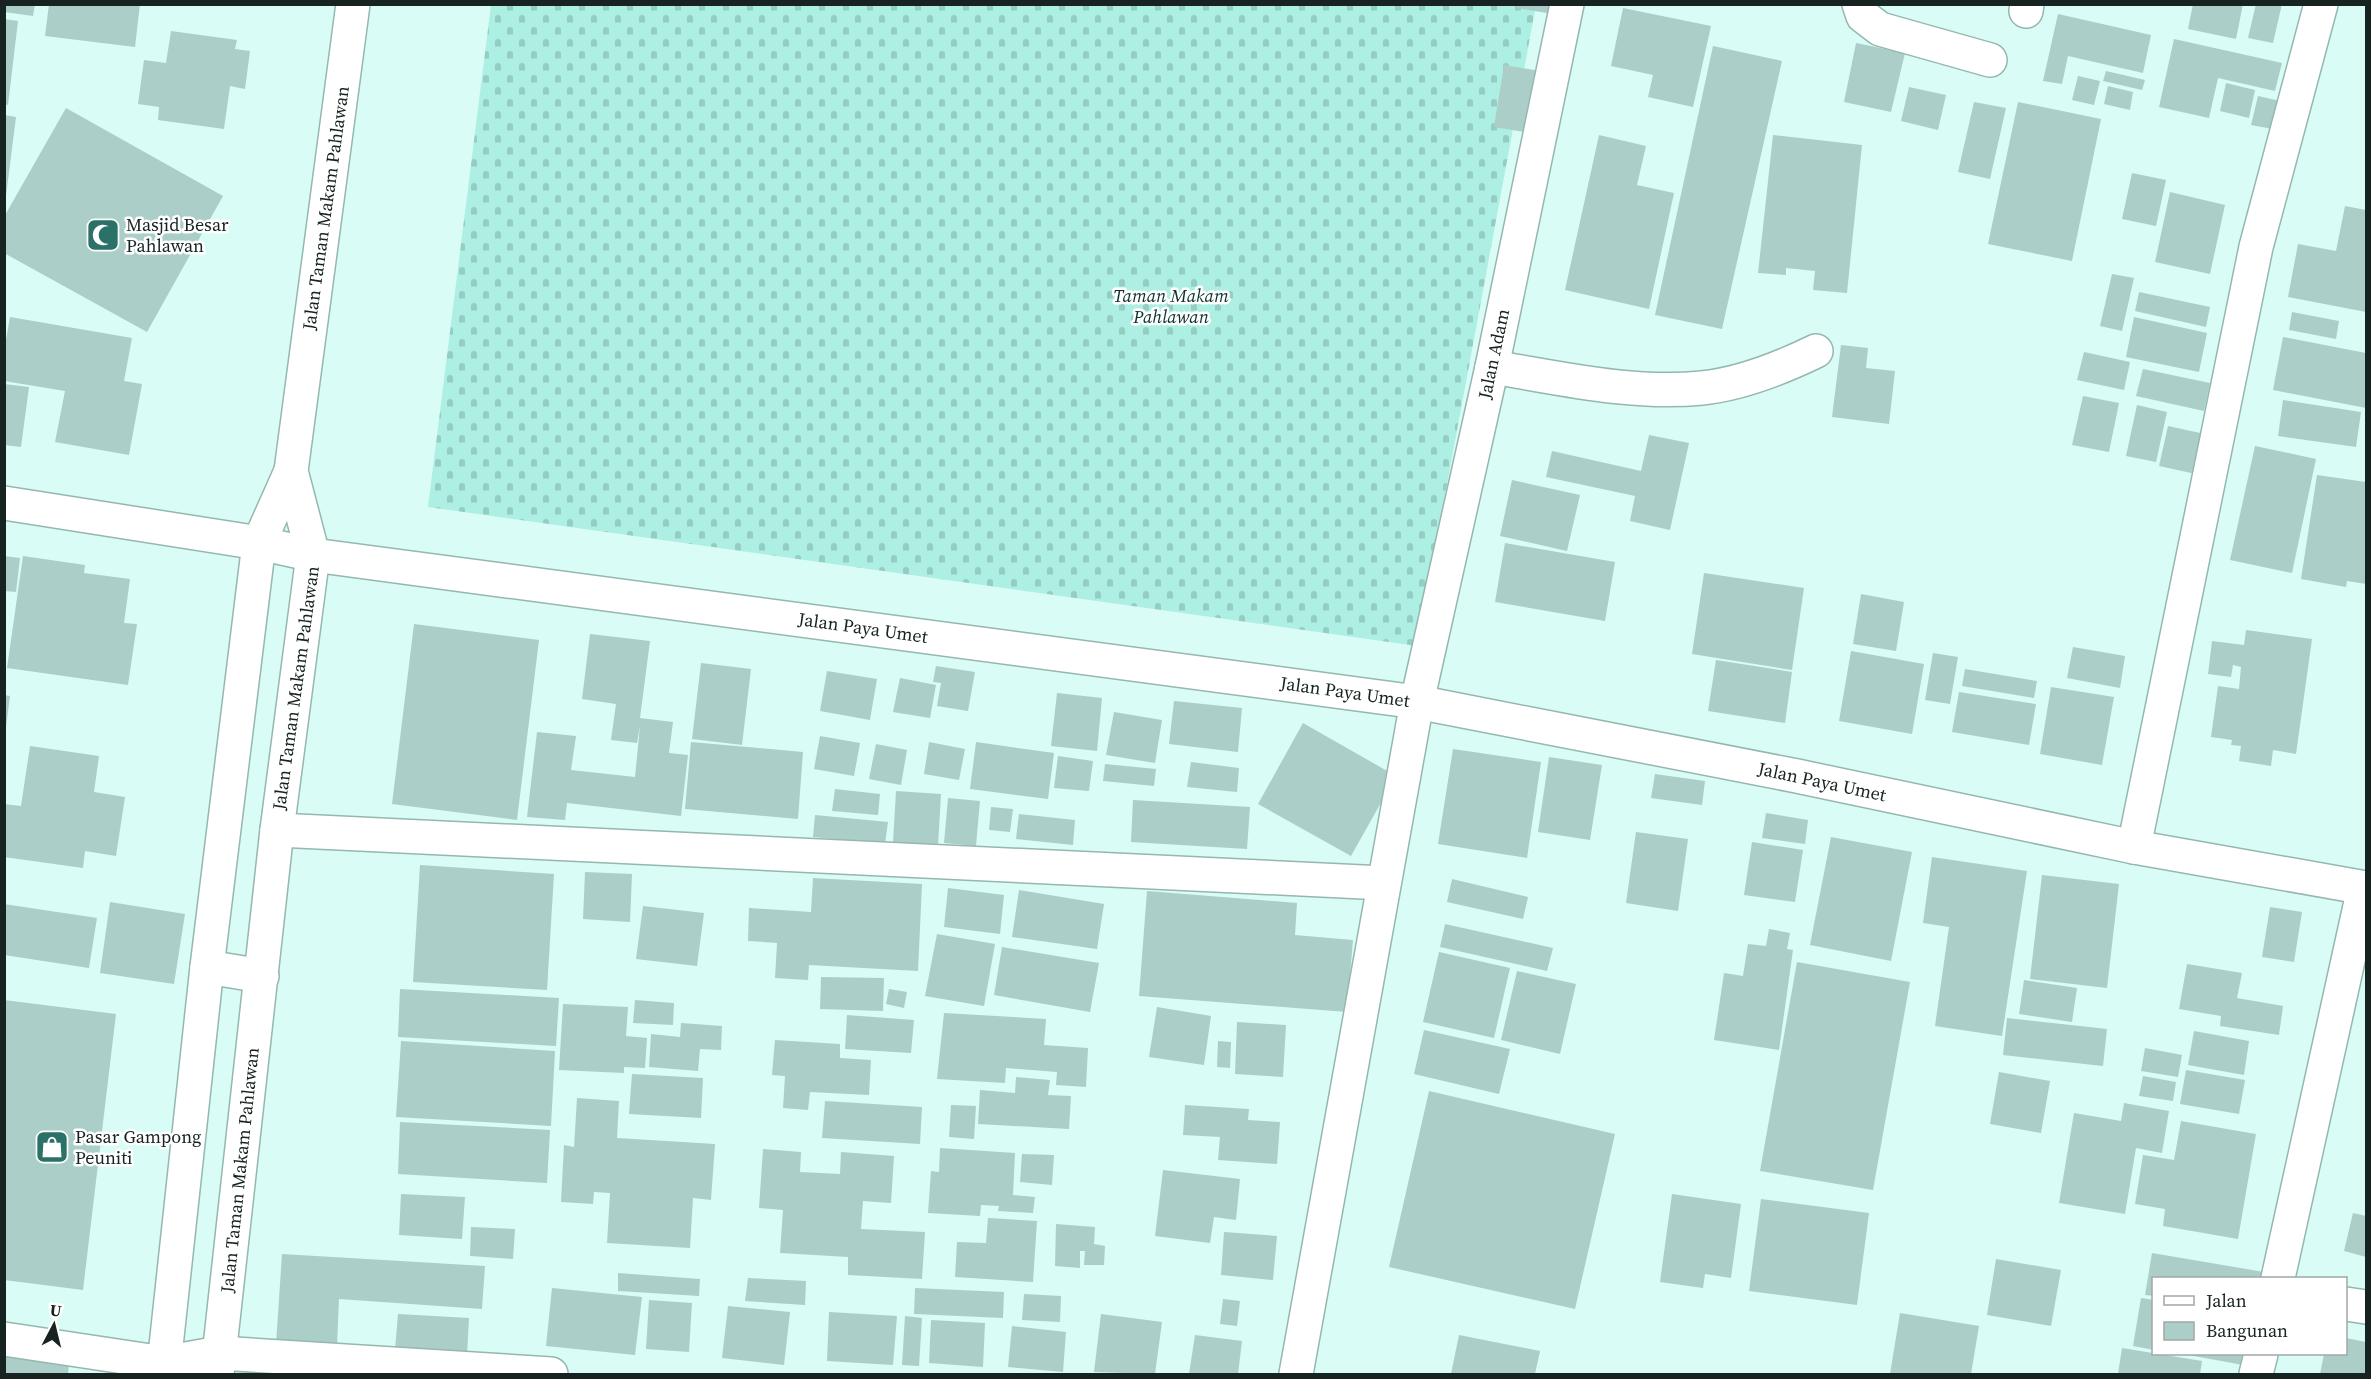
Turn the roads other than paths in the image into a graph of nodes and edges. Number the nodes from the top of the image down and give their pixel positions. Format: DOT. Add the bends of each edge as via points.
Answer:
graph roads {
  1 [pos="353,4"];
  2 [pos="1567,4"];
  3 [pos="1859,4"];
  4 [pos="2321,4"];
  5 [pos="1990,60"];
  6 [pos="1816,351"];
  7 [pos="1492,367"];
  8 [pos="291,471"];
  9 [pos="4,503"];
  10 [pos="260,543"];
  11 [pos="313,555"];
  12 [pos="1417,702"];
  13 [pos="277,830"];
  14 [pos="2134,847"];
  15 [pos="1384,883"];
  16 [pos="2365,888"];
  17 [pos="207,967"];
  18 [pos="262,976"];
  19 [pos="2278,1277"];
  20 [pos="2347,1304"];
  21 [pos="2367,1307"];
  22 [pos="4,1339"];
  23 [pos="2261,1355"];
  24 [pos="218,1364"];
  25 [pos="163,1369"];
  26 [pos="551,1374"];
  27 [pos="1296,1374"];
  28 [pos="2256,1374"];
  1 -- 8 [label="street, Jalan Taman Makam Pahlawan"];
  2 -- 7 [label="street, Jalan Adam"];
  3 -- 5 [label="street" via="1863,16 1880,29"];
  4 -- 14 [label="street" via="2256,248"];
  6 -- 7 [label="street" via="1779,369 1703,388 1637,389"];
  7 -- 12 [label="street, Jalan Adam"];
  8 -- 10 [label="street"];
  8 -- 11 [label="street, Jalan Taman Makam Pahlawan"];
  9 -- 10 [label="street, Jalan Paya Umet"];
  10 -- 11 [label="street, Jalan Paya Umet"];
  10 -- 17 [label="street"];
  11 -- 12 [label="street, Jalan Paya Umet"];
  11 -- 13 [label="street, Jalan Taman Makam Pahlawan"];
  12 -- 14 [label="street, Jalan Paya Umet"];
  12 -- 15 [label="street, Jalan Adam"];
  13 -- 15 [label="street"];
  13 -- 18 [label="street, Jalan Taman Makam Pahlawan"];
  14 -- 16 [label="street, Jalan Paya Umet"];
  15 -- 27 [label="street, Jalan Adam"];
  16 -- 19 [label="street"];
  17 -- 18 [label="street"];
  17 -- 25 [label="street"];
  18 -- 24 [label="street, Jalan Taman Makam Pahlawan"];
  20 -- 21 [label="street"];
  22 -- 25 [label="street"];
  23 -- 28 [label="street"];
  24 -- 25 [label="street"];
  24 -- 26 [label="street"];
}
